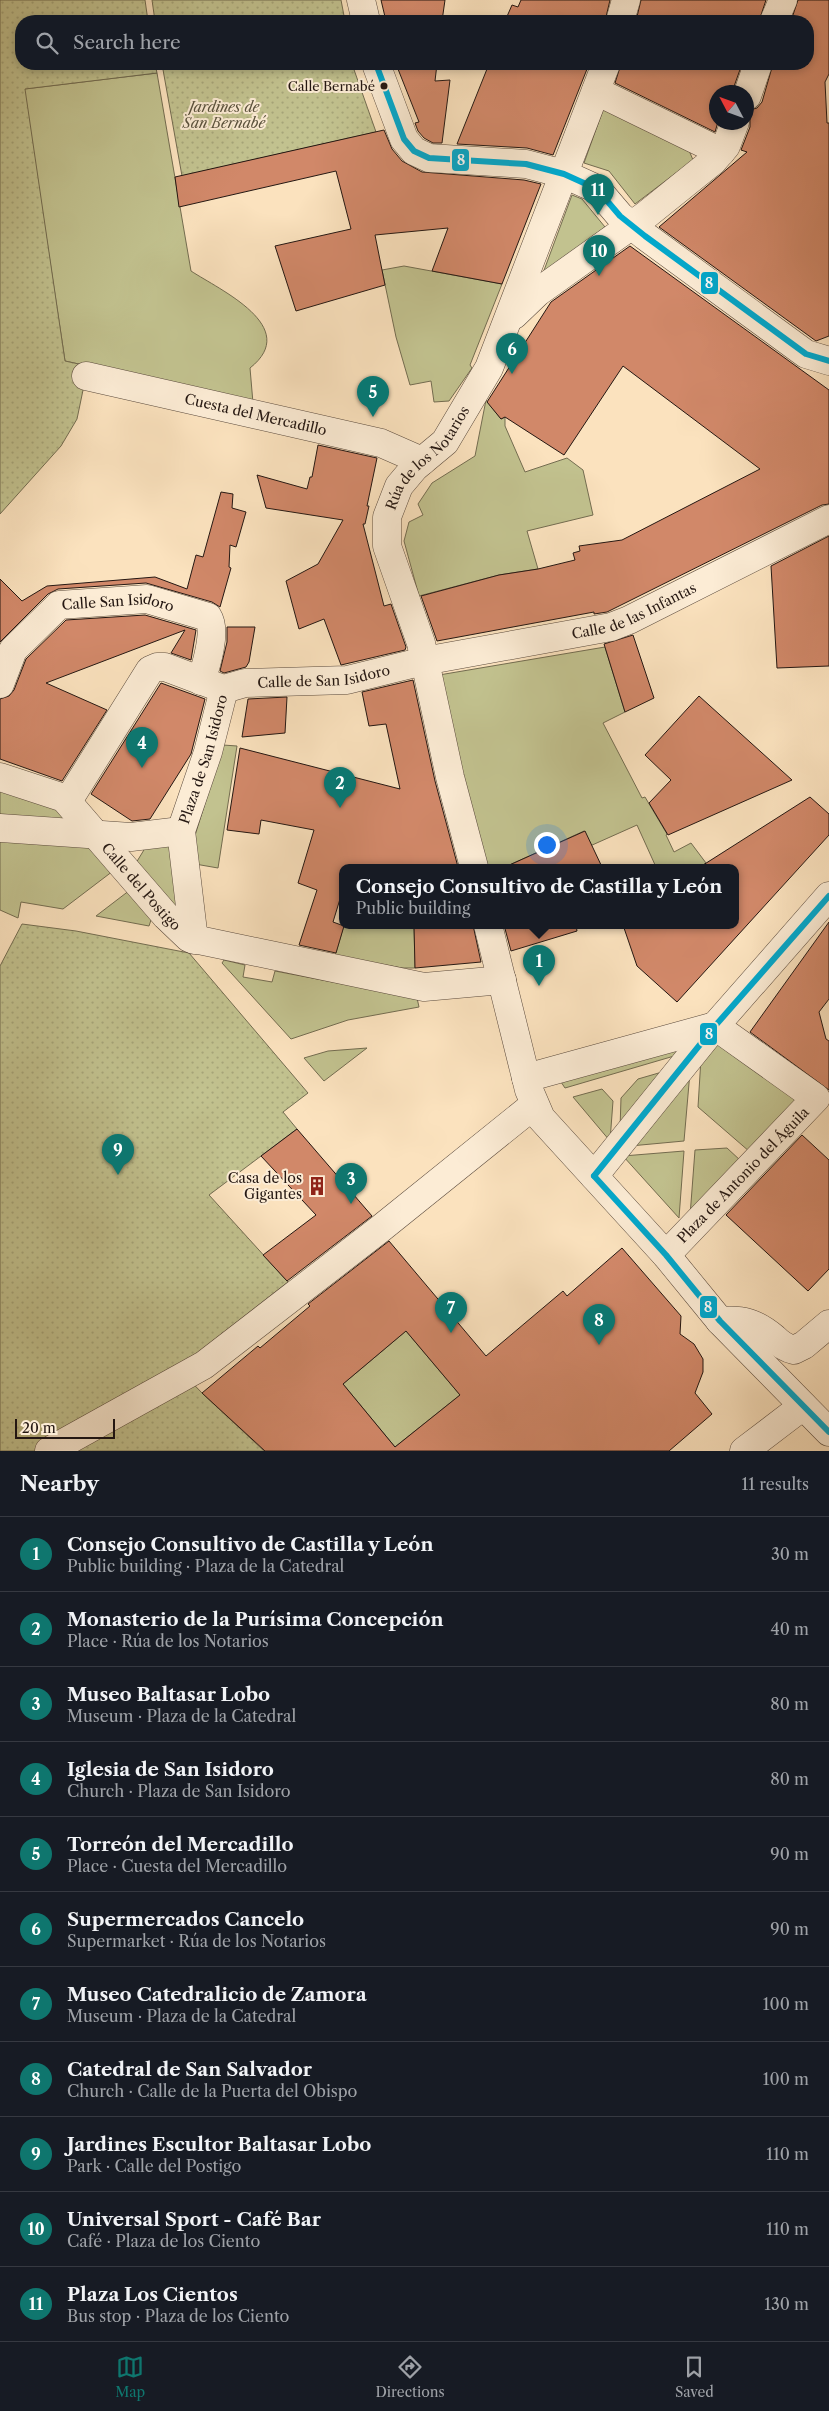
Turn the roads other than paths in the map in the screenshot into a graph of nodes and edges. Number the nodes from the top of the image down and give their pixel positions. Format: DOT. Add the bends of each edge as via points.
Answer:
graph roads {
  1 [pos="361,0"];
  2 [pos="626,0"];
  3 [pos="782,0"];
  4 [pos="365,15"];
  5 [pos="622,15"];
  6 [pos="776,15"];
  7 [pos="378,70"];
  8 [pos="604,70"];
  9 [pos="756,70"];
  10 [pos="750,85"];
  11 [pos="596,91"];
  12 [pos="731,130"];
  13 [pos="721,152"];
  14 [pos="564,174"];
  15 [pos="638,231"];
  16 [pos="509,320"];
  17 [pos="817,358"];
  18 [pos="86,376"];
  19 [pos="422,461"];
  20 [pos="829,518"];
  21 [pos="424,661"];
  22 [pos="0,684"];
  23 [pos="212,685"];
  24 [pos="0,777"];
  25 [pos="68,801"];
  26 [pos="0,828"];
  27 [pos="181,831"];
  28 [pos="97,835"];
  29 [pos="473,864"];
  30 [pos="829,896"];
  31 [pos="489,929"];
  32 [pos="194,940"];
  33 [pos="499,968"];
  34 [pos="718,1023"];
  35 [pos="526,1078"];
  36 [pos="534,1105"];
  37 [pos="594,1176"];
  38 [pos="666,1254"];
  39 [pos="720,1321"];
  40 [pos="829,1324"];
  41 [pos="803,1406"];
  42 [pos="829,1432"];
  43 [pos="49,1451"];
  44 [pos="744,1451"];
  1 -- 4 [label="street"];
  2 -- 5 [label="street"];
  3 -- 6 [label="street"];
  7 -- 14 [label="street" via="404,139 421,156 533,165"];
  8 -- 11 [label="street, Rúa de los Notarios"];
  9 -- 10 [label="street"];
  11 -- 13 [label="street"];
  11 -- 14 [label="street, Rúa de los Notarios"];
  12 -- 13 [label="street"];
  13 -- 15 [label="street"];
  14 -- 15 [label="street" via="597,189"];
  14 -- 16 [label="street, Rúa de los Notarios"];
  15 -- 16 [label="street" via="538,292"];
  15 -- 17 [label="street"];
  16 -- 19 [label="street, Rúa de los Notarios" via="485,376 450,437"];
  18 -- 19 [label="street, Cuesta del Mercadillo" via="381,443"];
  19 -- 21 [label="street, Rúa de los Notarios" via="394,493 385,533"];
  20 -- 21 [label="street, Calle de las Infantas" via="620,624"];
  21 -- 23 [label="street, Calle de San Isidoro" via="351,679"];
  21 -- 29 [label="street, Rúa de los Notarios"];
  22 -- 23 [label="street, Calle San Isidoro" via="13,650 59,605 141,599 208,617 212,627 208,658"];
  23 -- 25 [label="street, Plaza de San Isidoro" via="165,667 150,670"];
  23 -- 27 [label="street, Plaza de San Isidoro" via="208,752"];
  24 -- 25 [label="street, Calle del Postigo" via="56,794"];
  25 -- 28 [label="street, Calle del Postigo"];
  26 -- 28 [label="street"];
  27 -- 28 [label="street" via="130,837"];
  27 -- 32 [label="street, Plaza de San Isidoro"];
  28 -- 32 [label="street, Calle del Postigo" via="166,916 184,935"];
  30 -- 34 [label="street"];
  31 -- 33 [label="street"];
  32 -- 33 [label="street, Calle del Postigo" via="419,986 436,987"];
  33 -- 35 [label="street"];
  34 -- 35 [label="street"];
  34 -- 37 [label="street"];
  34 -- 38 [label="street, Plaza de Antonio del Águila" via="819,1096"];
  35 -- 36 [label="street"];
  36 -- 37 [label="street" via="546,1124"];
  36 -- 43 [label="street" via="204,1365"];
  37 -- 38 [label="street"];
  38 -- 39 [label="street"];
  39 -- 40 [label="street" via="750,1322 783,1346 794,1350"];
  39 -- 41 [label="street"];
  41 -- 42 [label="street"];
  41 -- 44 [label="street"];
}
